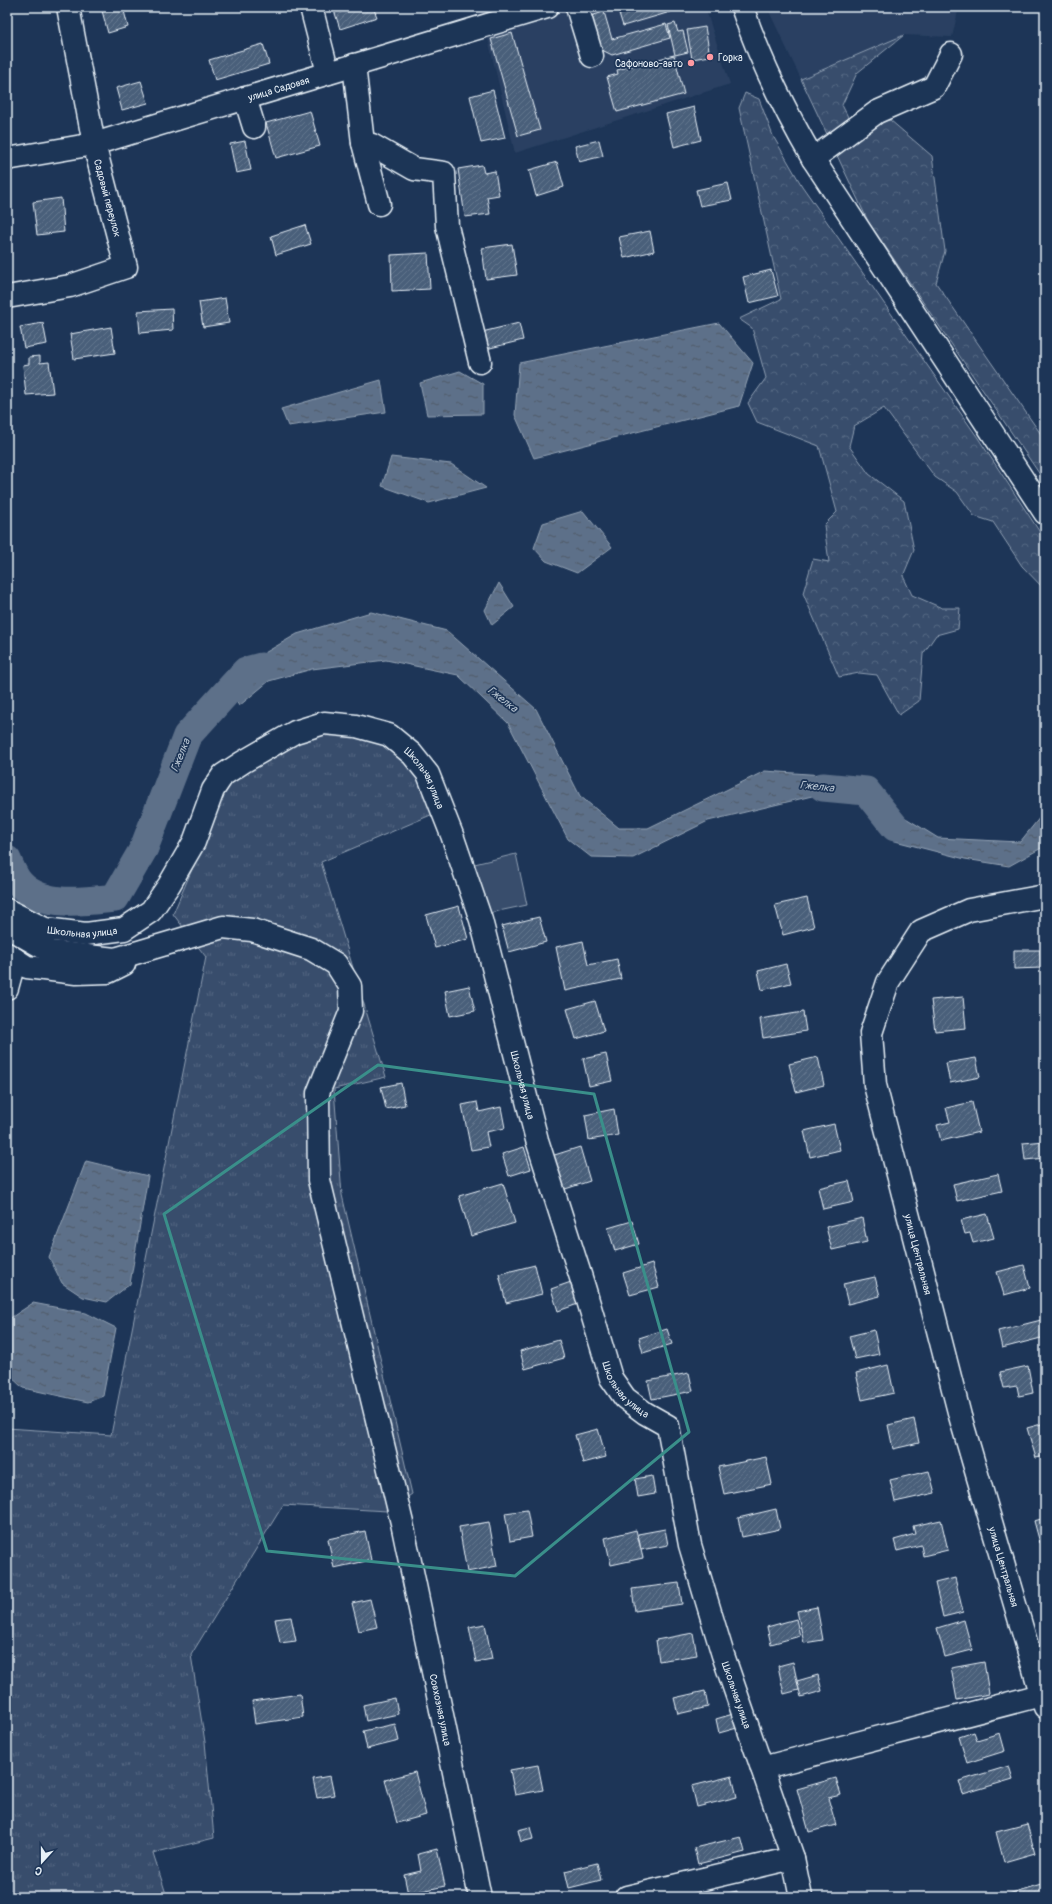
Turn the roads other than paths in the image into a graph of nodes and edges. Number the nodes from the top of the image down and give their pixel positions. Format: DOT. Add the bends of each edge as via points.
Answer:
graph roads {
  1 [pos="68,7"];
  2 [pos="311,7"];
  3 [pos="547,7"];
  4 [pos="577,7"];
  5 [pos="742,7"];
  6 [pos="951,54"];
  7 [pos="592,56"];
  8 [pos="354,65"];
  9 [pos="328,73"];
  10 [pos="245,98"];
  11 [pos="254,127"];
  12 [pos="363,143"];
  13 [pos="94,144"];
  14 [pos="7,159"];
  15 [pos="813,159"];
  16 [pos="379,204"];
  17 [pos="7,297"];
  18 [pos="480,362"];
  19 [pos="1045,513"];
  20 [pos="1045,896"];
  21 [pos="7,910"];
  22 [pos="7,927"];
  23 [pos="176,940"];
  24 [pos="11,957"];
  25 [pos="7,988"];
  26 [pos="1043,1701"];
  27 [pos="762,1768"];
  28 [pos="792,1858"];
  29 [pos="480,1897"];
  30 [pos="627,1897"];
  31 [pos="802,1897"];
  1 -- 13 [label="street, Садовый переулок"];
  2 -- 9 [label="street"];
  3 -- 8 [label="street, улица Садовая"];
  4 -- 7 [label="street"];
  5 -- 15 [label="street" via="754,43 790,120"];
  6 -- 15 [label="street" via="934,87 877,112"];
  8 -- 9 [label="street, улица Садовая"];
  8 -- 12 [label="street"];
  9 -- 10 [label="street, улица Садовая"];
  10 -- 11 [label="street"];
  10 -- 13 [label="street, улица Садовая"];
  12 -- 16 [label="street"];
  12 -- 18 [label="street" via="372,145 414,169 444,173 447,226"];
  13 -- 14 [label="street, улица Садовая"];
  13 -- 17 [label="street, Садовый переулок" via="126,267 70,286"];
  15 -- 19 [label="street"];
  20 -- 26 [label="street, улица Центральная" via="969,910 921,931 888,982 872,1033 875,1085 960,1416"];
  21 -- 27 [label="street, Школьная улица" via="45,929 86,934 124,929 152,911 170,885 194,842 213,790 223,775 295,732 324,723 356,726 389,735 412,754 428,774 481,920 537,1140 611,1378 625,1398 668,1426 690,1545 723,1655"];
  22 -- 23 [label="street" via="51,952 114,959"];
  23 -- 24 [label="street" via="108,972 76,973 27,967"];
  23 -- 29 [label="street, Совхозная улица" via="223,927 252,930 311,949 336,964 350,986 351,1011 318,1093 319,1180 402,1522"];
  24 -- 25 [label="street"];
  26 -- 27 [label="street"];
  27 -- 28 [label="street, Школьная улица"];
  28 -- 30 [label="street"];
  28 -- 31 [label="street, Школьная улица"];
}
